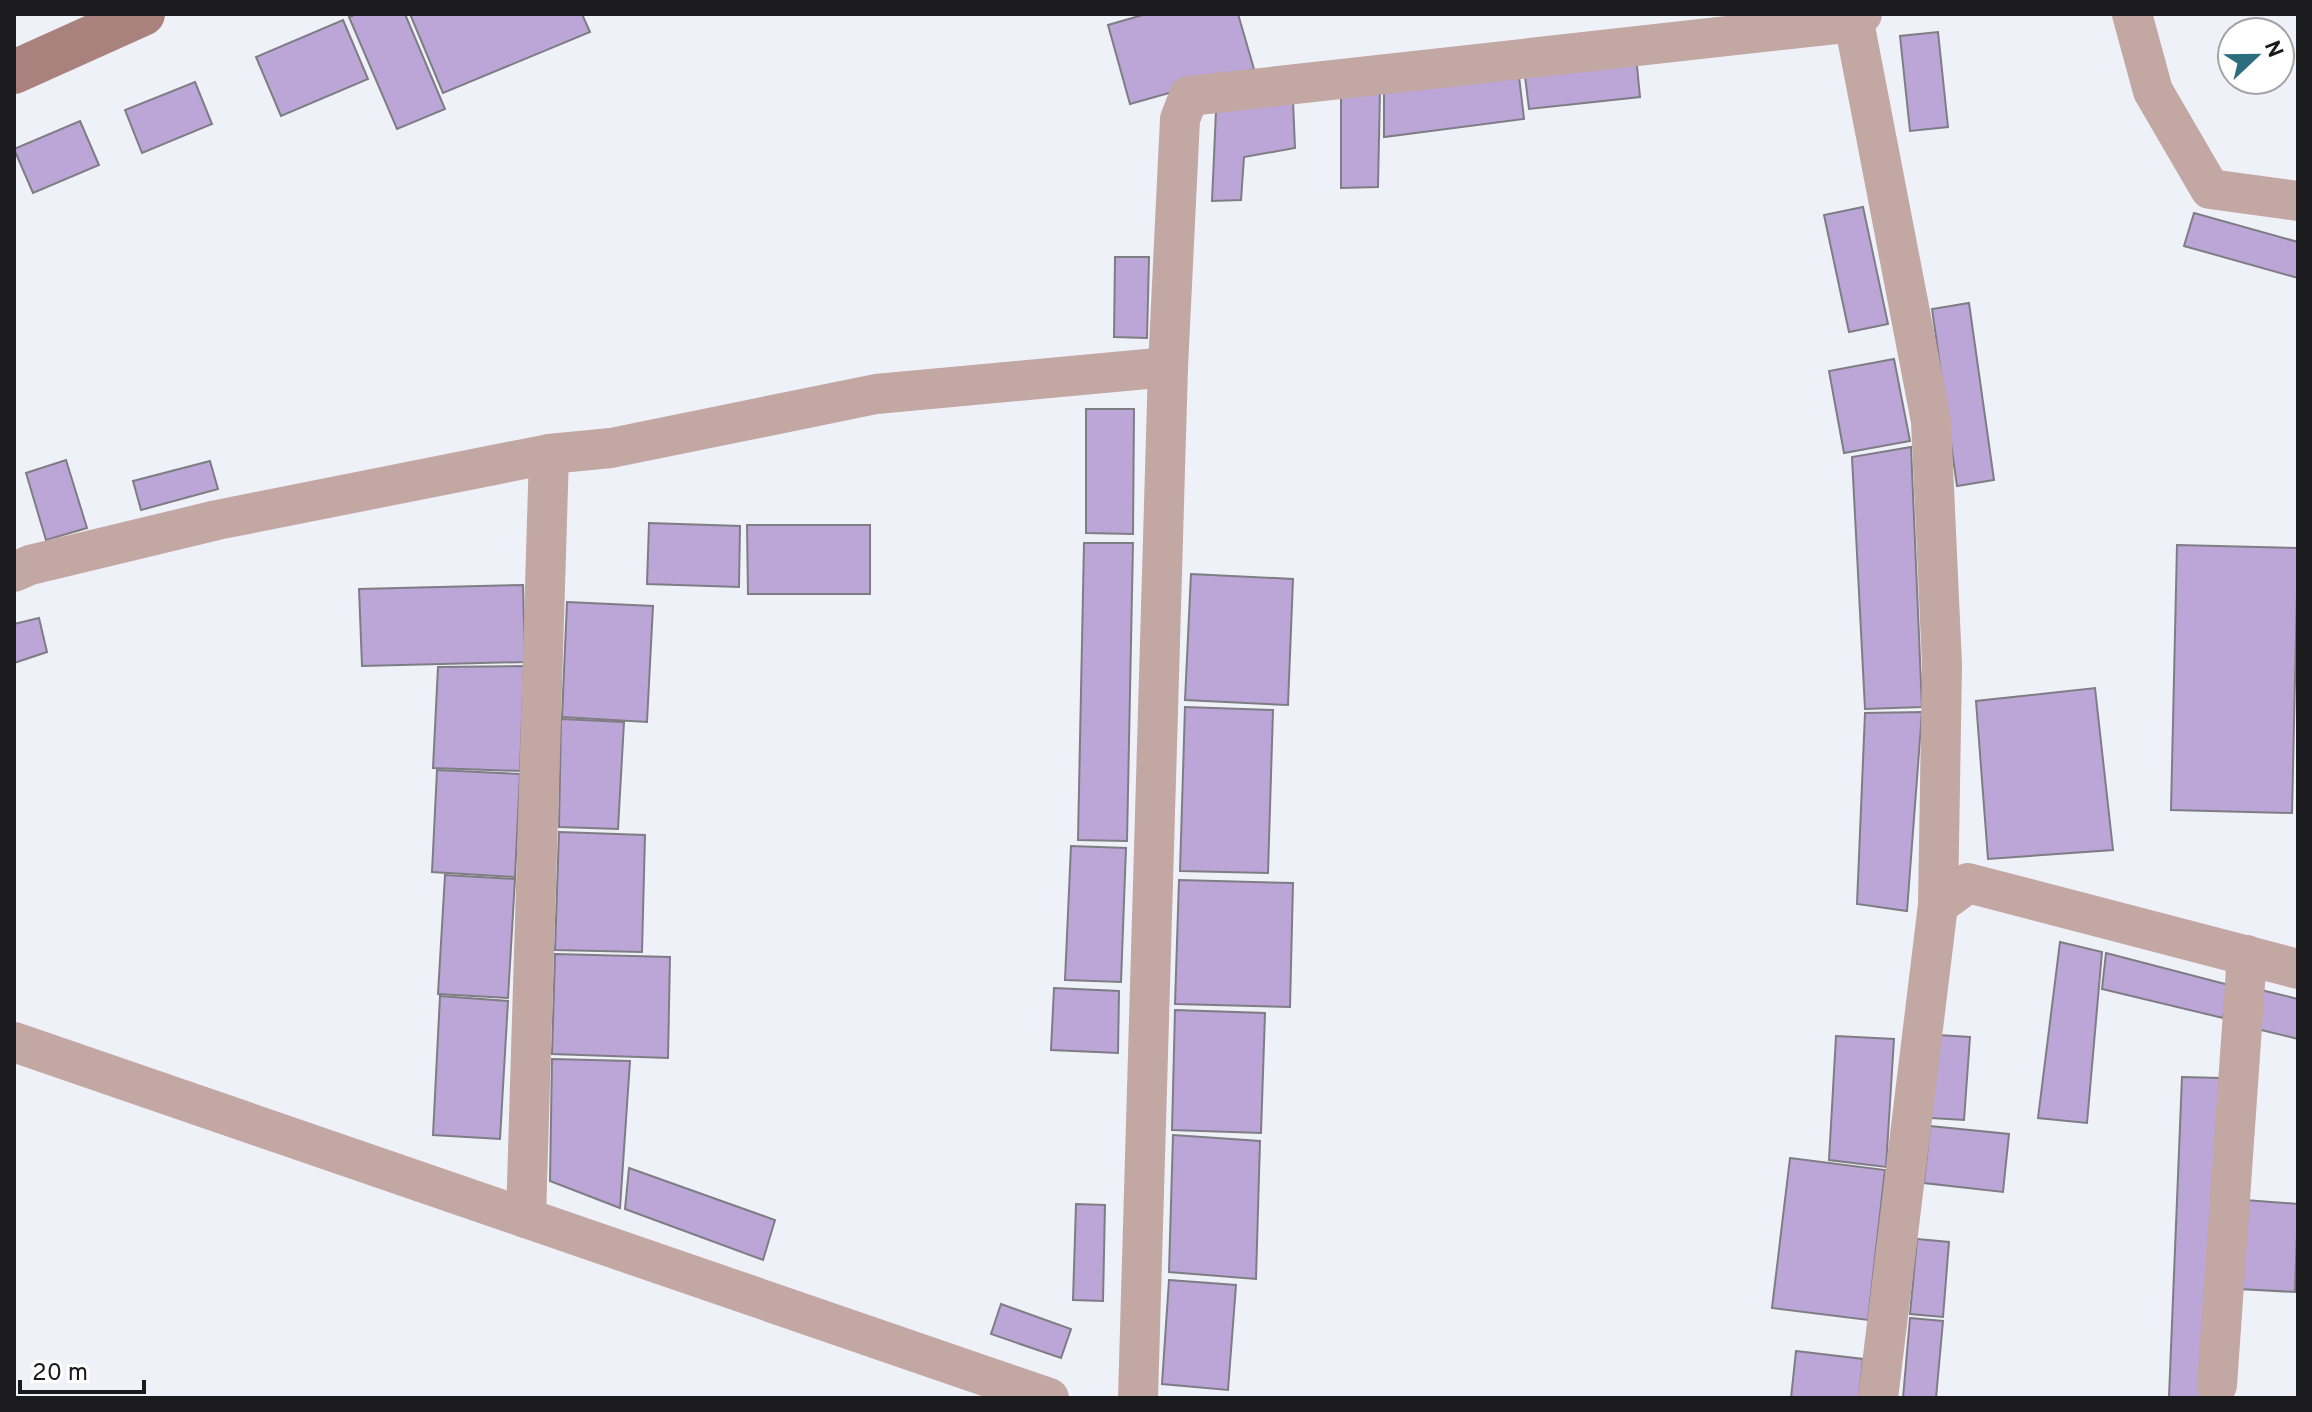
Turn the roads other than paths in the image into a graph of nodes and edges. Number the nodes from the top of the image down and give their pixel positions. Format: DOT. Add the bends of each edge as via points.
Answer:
graph roads {
  1 [pos="143,14"];
  2 [pos="2132,14"];
  3 [pos="1858,18"];
  4 [pos="14,72"];
  5 [pos="2298,201"];
  6 [pos="1168,367"];
  7 [pos="549,454"];
  8 [pos="14,572"];
  9 [pos="1938,905"];
  10 [pos="2247,955"];
  11 [pos="2298,969"];
  12 [pos="14,1042"];
  13 [pos="526,1218"];
  14 [pos="2217,1385"];
  15 [pos="1049,1398"];
  16 [pos="1138,1398"];
  17 [pos="1878,1398"];
  1 -- 4 [label="main road"];
  2 -- 5 [label="street" via="2153,91 2210,189"];
  3 -- 6 [label="street" via="1189,96 1180,119"];
  3 -- 9 [label="street" via="1931,421 1942,665"];
  6 -- 7 [label="street" via="876,394 611,448"];
  6 -- 16 [label="street"];
  7 -- 8 [label="street" via="217,520"];
  7 -- 13 [label="street"];
  9 -- 10 [label="street" via="1968,883"];
  9 -- 17 [label="street"];
  10 -- 11 [label="street"];
  10 -- 14 [label="street"];
  12 -- 13 [label="street"];
  13 -- 15 [label="street"];
}
